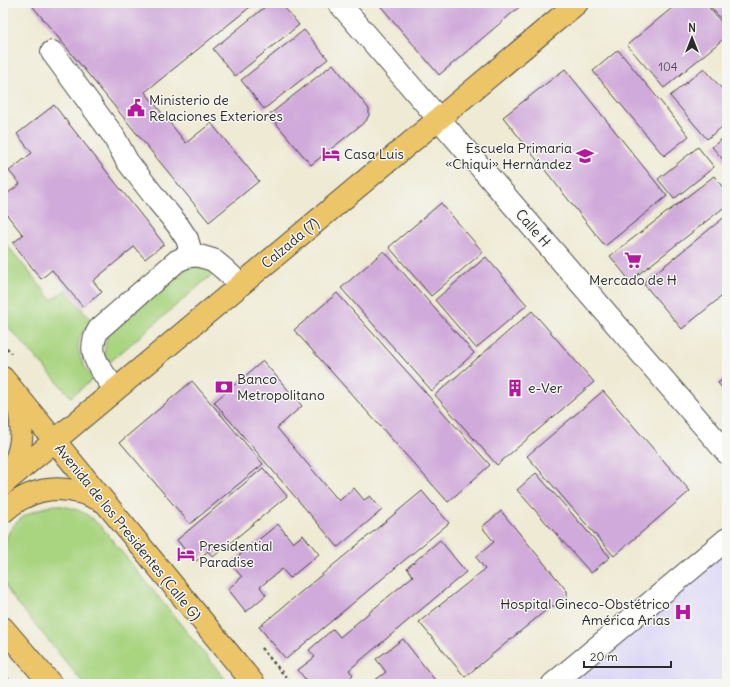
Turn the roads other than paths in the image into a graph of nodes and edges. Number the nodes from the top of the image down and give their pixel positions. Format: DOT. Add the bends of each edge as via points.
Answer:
graph roads {
  1 [pos="339,3"];
  2 [pos="577,3"];
  3 [pos="52,52"];
  4 [pos="438,118"];
  5 [pos="192,256"];
  6 [pos="240,284"];
  7 [pos="8,385"];
  8 [pos="116,390"];
  9 [pos="54,441"];
  10 [pos="727,453"];
  11 [pos="3,480"];
  12 [pos="3,484"];
  13 [pos="107,504"];
  14 [pos="3,512"];
  15 [pos="727,539"];
  16 [pos="3,628"];
  17 [pos="51,684"];
  18 [pos="254,684"];
  19 [pos="553,684"];
  1 -- 4 [label="street, Calle H"];
  2 -- 4 [label="main road, Calzada (7)"];
  3 -- 5 [label="street" via="113,135 127,161 177,224 187,239"];
  4 -- 6 [label="main road, Calzada (7)"];
  4 -- 10 [label="street, Calle H"];
  5 -- 6 [label="street" via="213,260"];
  5 -- 8 [label="street" via="177,261 99,329 94,337 94,356 99,368"];
  6 -- 8 [label="main road, Calzada (7)"];
  7 -- 9 [label="main road, Avenida de los Presidentes (Calle G)"];
  7 -- 11 [label="main road" via="22,417 22,444 12,469"];
  8 -- 9 [label="main road, Calzada (7)"];
  9 -- 12 [label="main road, Calzada (7)"];
  9 -- 13 [label="main road, Avenida de los Presidentes (Calle G)"];
  13 -- 14 [label="main road" via="85,492 61,488 37,491 15,501"];
  13 -- 18 [label="main road, Avenida de los Presidentes (Calle G)"];
  15 -- 19 [label="street"];
  16 -- 17 [label="main road"];
}
